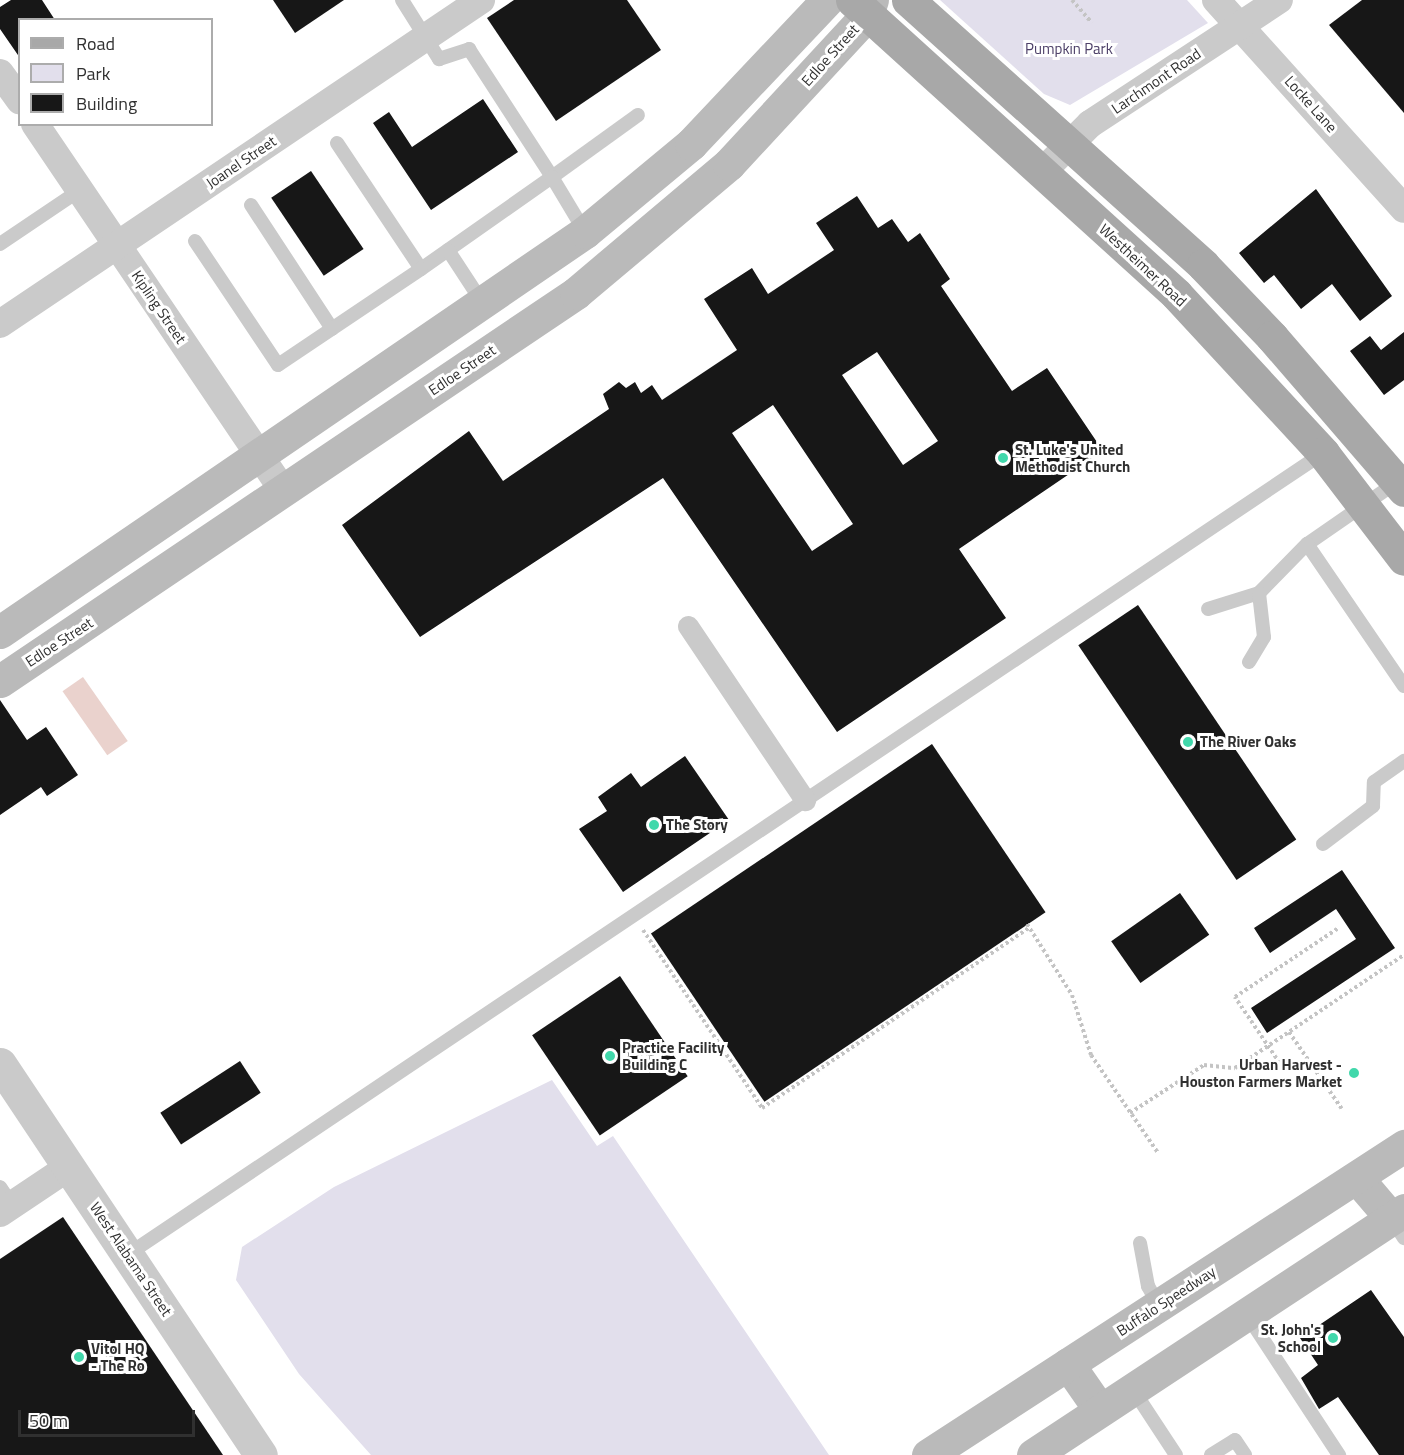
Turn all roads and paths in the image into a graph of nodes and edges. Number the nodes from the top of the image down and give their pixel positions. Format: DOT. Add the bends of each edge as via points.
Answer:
graph roads {
  1 [pos="402,0"];
  2 [pos="481,0"];
  3 [pos="827,0"];
  4 [pos="908,0"];
  5 [pos="1072,0"];
  6 [pos="1216,0"];
  7 [pos="1279,0"];
  8 [pos="864,5"];
  9 [pos="1092,23"];
  10 [pos="1240,25"];
  11 [pos="426,38"];
  12 [pos="0,73"];
  13 [pos="18,98"];
  14 [pos="638,115"];
  15 [pos="36,126"];
  16 [pos="1068,142"];
  17 [pos="337,143"];
  18 [pos="1042,171"];
  19 [pos="552,177"];
  20 [pos="80,190"];
  21 [pos="251,206"];
  22 [pos="1404,209"];
  23 [pos="585,232"];
  24 [pos="195,241"];
  25 [pos="0,244"];
  26 [pos="117,245"];
  27 [pos="448,250"];
  28 [pos="421,269"];
  29 [pos="483,304"];
  30 [pos="0,324"];
  31 [pos="332,329"];
  32 [pos="507,339"];
  33 [pos="1354,431"];
  34 [pos="1323,453"];
  35 [pos="261,457"];
  36 [pos="1401,486"];
  37 [pos="282,489"];
  38 [pos="1364,505"];
  39 [pos="1307,544"];
  40 [pos="1404,559"];
  41 [pos="74,583"];
  42 [pos="1259,593"];
  43 [pos="1208,609"];
  44 [pos="97,617"];
  45 [pos="688,626"];
  46 [pos="0,632"];
  47 [pos="1249,662"];
  48 [pos="0,681"];
  49 [pos="1404,686"];
  50 [pos="1404,760"];
  51 [pos="805,800"];
  52 [pos="1323,844"];
  53 [pos="627,919"];
  54 [pos="1337,929"];
  55 [pos="1404,955"];
  56 [pos="1289,1032"];
  57 [pos="1268,1046"];
  58 [pos="0,1064"];
  59 [pos="1283,1068"];
  60 [pos="776,1090"];
  61 [pos="780,1096"];
  62 [pos="1342,1109"];
  63 [pos="1130,1113"];
  64 [pos="1404,1146"];
  65 [pos="1158,1153"];
  66 [pos="69,1167"];
  67 [pos="1357,1178"];
  68 [pos="4,1202"];
  69 [pos="1400,1222"];
  70 [pos="1140,1243"];
  71 [pos="127,1255"];
  72 [pos="1159,1306"];
  73 [pos="1247,1315"];
  74 [pos="1068,1364"];
  75 [pos="1132,1388"];
  76 [pos="1100,1410"];
  77 [pos="261,1455"];
  78 [pos="928,1455"];
  79 [pos="1033,1455"];
  80 [pos="1176,1455"];
  81 [pos="1211,1455"];
  82 [pos="1245,1455"];
  83 [pos="1339,1455"];
  1 -- 11 [label="lane"];
  2 -- 11 [label="street, Joanel Street"];
  3 -- 23 [label="main road" via="691,144"];
  4 -- 16 [label="main road"];
  5 -- 9 [label="path"];
  6 -- 10 [label="street, Locke Lane"];
  7 -- 10 [label="street, Larchmont Road"];
  8 -- 18 [label="main road, Westheimer Road"];
  8 -- 32 [label="main road, Edloe Street" via="729,164 576,293"];
  10 -- 16 [label="street, Larchmont Road"];
  10 -- 22 [label="street, Locke Lane"];
  11 -- 19 [label="lane" via="439,59 469,49"];
  11 -- 26 [label="street, Joanel Street"];
  12 -- 13 [label="street"];
  14 -- 19 [label="lane"];
  15 -- 20 [label="street, Kipling Street"];
  16 -- 18 [label="street, Larchmont Road"];
  16 -- 33 [label="main road" via="1203,266"];
  17 -- 28 [label="lane"];
  18 -- 34 [label="main road, Westheimer Road" via="1176,294"];
  19 -- 23 [label="lane"];
  19 -- 27 [label="lane"];
  20 -- 25 [label="lane"];
  20 -- 26 [label="street, Kipling Street"];
  21 -- 31 [label="lane"];
  23 -- 29 [label="main road"];
  24 -- 31 [label="lane" via="278,365"];
  26 -- 30 [label="street, Joanel Street"];
  26 -- 35 [label="street, Kipling Street"];
  27 -- 28 [label="lane"];
  27 -- 29 [label="lane"];
  28 -- 31 [label="lane"];
  29 -- 32 [label="main road"];
  29 -- 35 [label="main road"];
  32 -- 37 [label="main road, Edloe Street"];
  33 -- 34 [label="main road"];
  33 -- 36 [label="main road"];
  34 -- 38 [label="main road, Westheimer Road"];
  34 -- 51 [label="lane"];
  35 -- 37 [label="street, Kipling Street"];
  35 -- 41 [label="main road"];
  36 -- 38 [label="lane"];
  37 -- 44 [label="main road, Edloe Street"];
  38 -- 39 [label="lane"];
  38 -- 40 [label="main road, Westheimer Road"];
  39 -- 42 [label="lane"];
  39 -- 49 [label="lane"];
  41 -- 44 [label="main road"];
  41 -- 46 [label="main road"];
  42 -- 43 [label="lane"];
  42 -- 47 [label="lane" via="1265,630 1261,646"];
  44 -- 48 [label="main road, Edloe Street"];
  45 -- 51 [label="street"];
  50 -- 52 [label="lane" via="1374,782 1373,806"];
  51 -- 53 [label="lane"];
  53 -- 61 [label="path" via="640,925 762,1108"];
  53 -- 71 [label="lane"];
  54 -- 57 [label="path" via="1235,997"];
  55 -- 56 [label="path"];
  56 -- 57 [label="path"];
  56 -- 62 [label="path"];
  57 -- 59 [label="path"];
  57 -- 63 [label="path" via="1235,1068 1197,1068"];
  58 -- 66 [label="street, West Alabama Street"];
  60 -- 61 [label="path"];
  61 -- 63 [label="path" via="1028,926 1071,995 1091,1055"];
  63 -- 65 [label="path"];
  64 -- 67 [label="main road, Buffalo Speedway"];
  66 -- 68 [label="street"];
  66 -- 71 [label="street, West Alabama Street"];
  67 -- 69 [label="main road"];
  67 -- 72 [label="main road, Buffalo Speedway"];
  69 -- 73 [label="main road"];
  70 -- 72 [label="lane" via="1148,1287"];
  71 -- 77 [label="street, West Alabama Street"];
  72 -- 74 [label="main road, Buffalo Speedway"];
  73 -- 75 [label="main road"];
  73 -- 83 [label="lane"];
  74 -- 76 [label="main road"];
  74 -- 78 [label="main road, Buffalo Speedway"];
  75 -- 76 [label="main road"];
  75 -- 80 [label="lane"];
  76 -- 79 [label="main road"];
  81 -- 82 [label="lane" via="1235,1440"];
}
